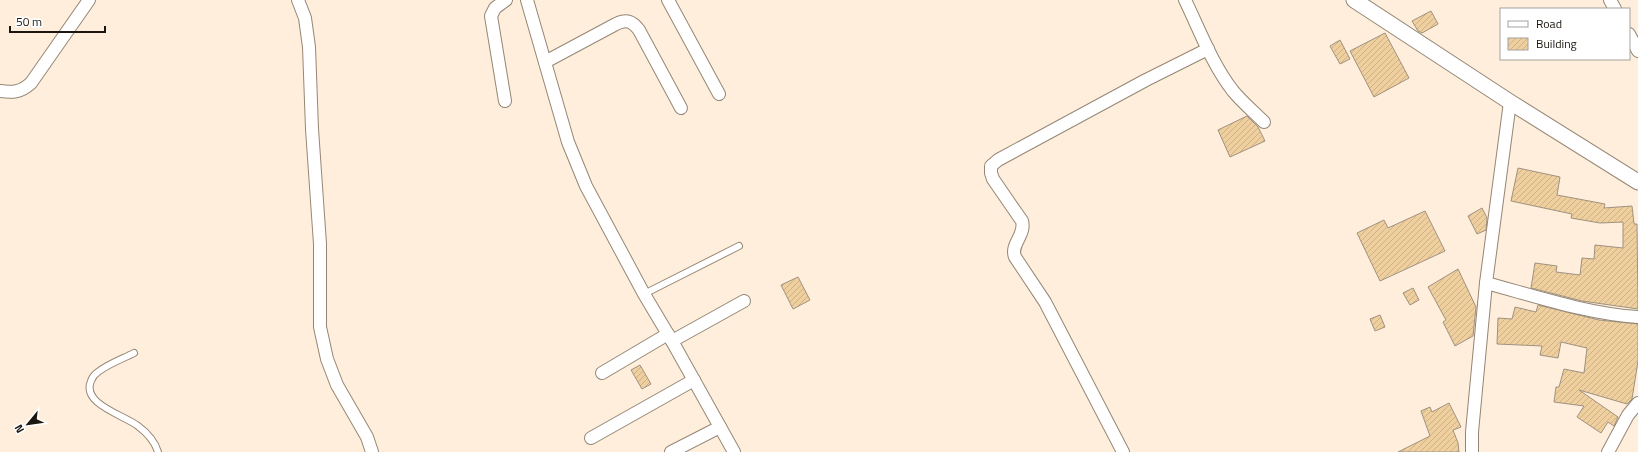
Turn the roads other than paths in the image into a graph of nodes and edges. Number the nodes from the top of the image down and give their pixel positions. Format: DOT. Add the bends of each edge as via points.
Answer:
graph roads {
  1 [pos="89,0"];
  2 [pos="298,0"];
  3 [pos="506,0"];
  4 [pos="526,0"];
  5 [pos="668,0"];
  6 [pos="1185,0"];
  7 [pos="1354,0"];
  8 [pos="1208,49"];
  9 [pos="545,62"];
  10 [pos="0,91"];
  11 [pos="719,94"];
  12 [pos="505,101"];
  13 [pos="1510,102"];
  14 [pos="681,108"];
  15 [pos="1264,122"];
  16 [pos="1638,182"];
  17 [pos="738,246"];
  18 [pos="1486,283"];
  19 [pos="644,294"];
  20 [pos="744,301"];
  21 [pos="1638,317"];
  22 [pos="670,338"];
  23 [pos="134,353"];
  24 [pos="602,373"];
  25 [pos="694,380"];
  26 [pos="1638,402"];
  27 [pos="720,427"];
  28 [pos="591,438"];
  29 [pos="158,452"];
  30 [pos="372,452"];
  31 [pos="671,452"];
  32 [pos="734,452"];
  33 [pos="1123,452"];
  34 [pos="1472,452"];
  35 [pos="1608,452"];
  1 -- 10 [label="street" via="30,83 17,92"];
  2 -- 30 [label="street" via="305,18 309,47 320,244 320,328 327,359 337,385 367,437"];
  3 -- 12 [label="street" via="491,16"];
  4 -- 9 [label="street"];
  5 -- 11 [label="street"];
  6 -- 8 [label="street"];
  7 -- 13 [label="street"];
  8 -- 15 [label="street" via="1234,91"];
  8 -- 33 [label="street" via="1146,80 991,166 993,179 1022,221 1023,229 1013,252 1015,257 1045,302"];
  9 -- 14 [label="street" via="616,24 629,21 639,30"];
  9 -- 19 [label="street" via="576,164"];
  13 -- 16 [label="street"];
  13 -- 18 [label="street"];
  17 -- 19 [label="lane"];
  18 -- 21 [label="street" via="1574,306"];
  18 -- 34 [label="street"];
  19 -- 22 [label="street"];
  20 -- 22 [label="street"];
  22 -- 24 [label="street"];
  22 -- 25 [label="street"];
  23 -- 29 [label="lane" via="97,372 89,385 89,391 97,403 137,425 150,438"];
  25 -- 27 [label="street"];
  25 -- 28 [label="street"];
  26 -- 35 [label="street"];
  27 -- 31 [label="street"];
  27 -- 32 [label="street"];
}
